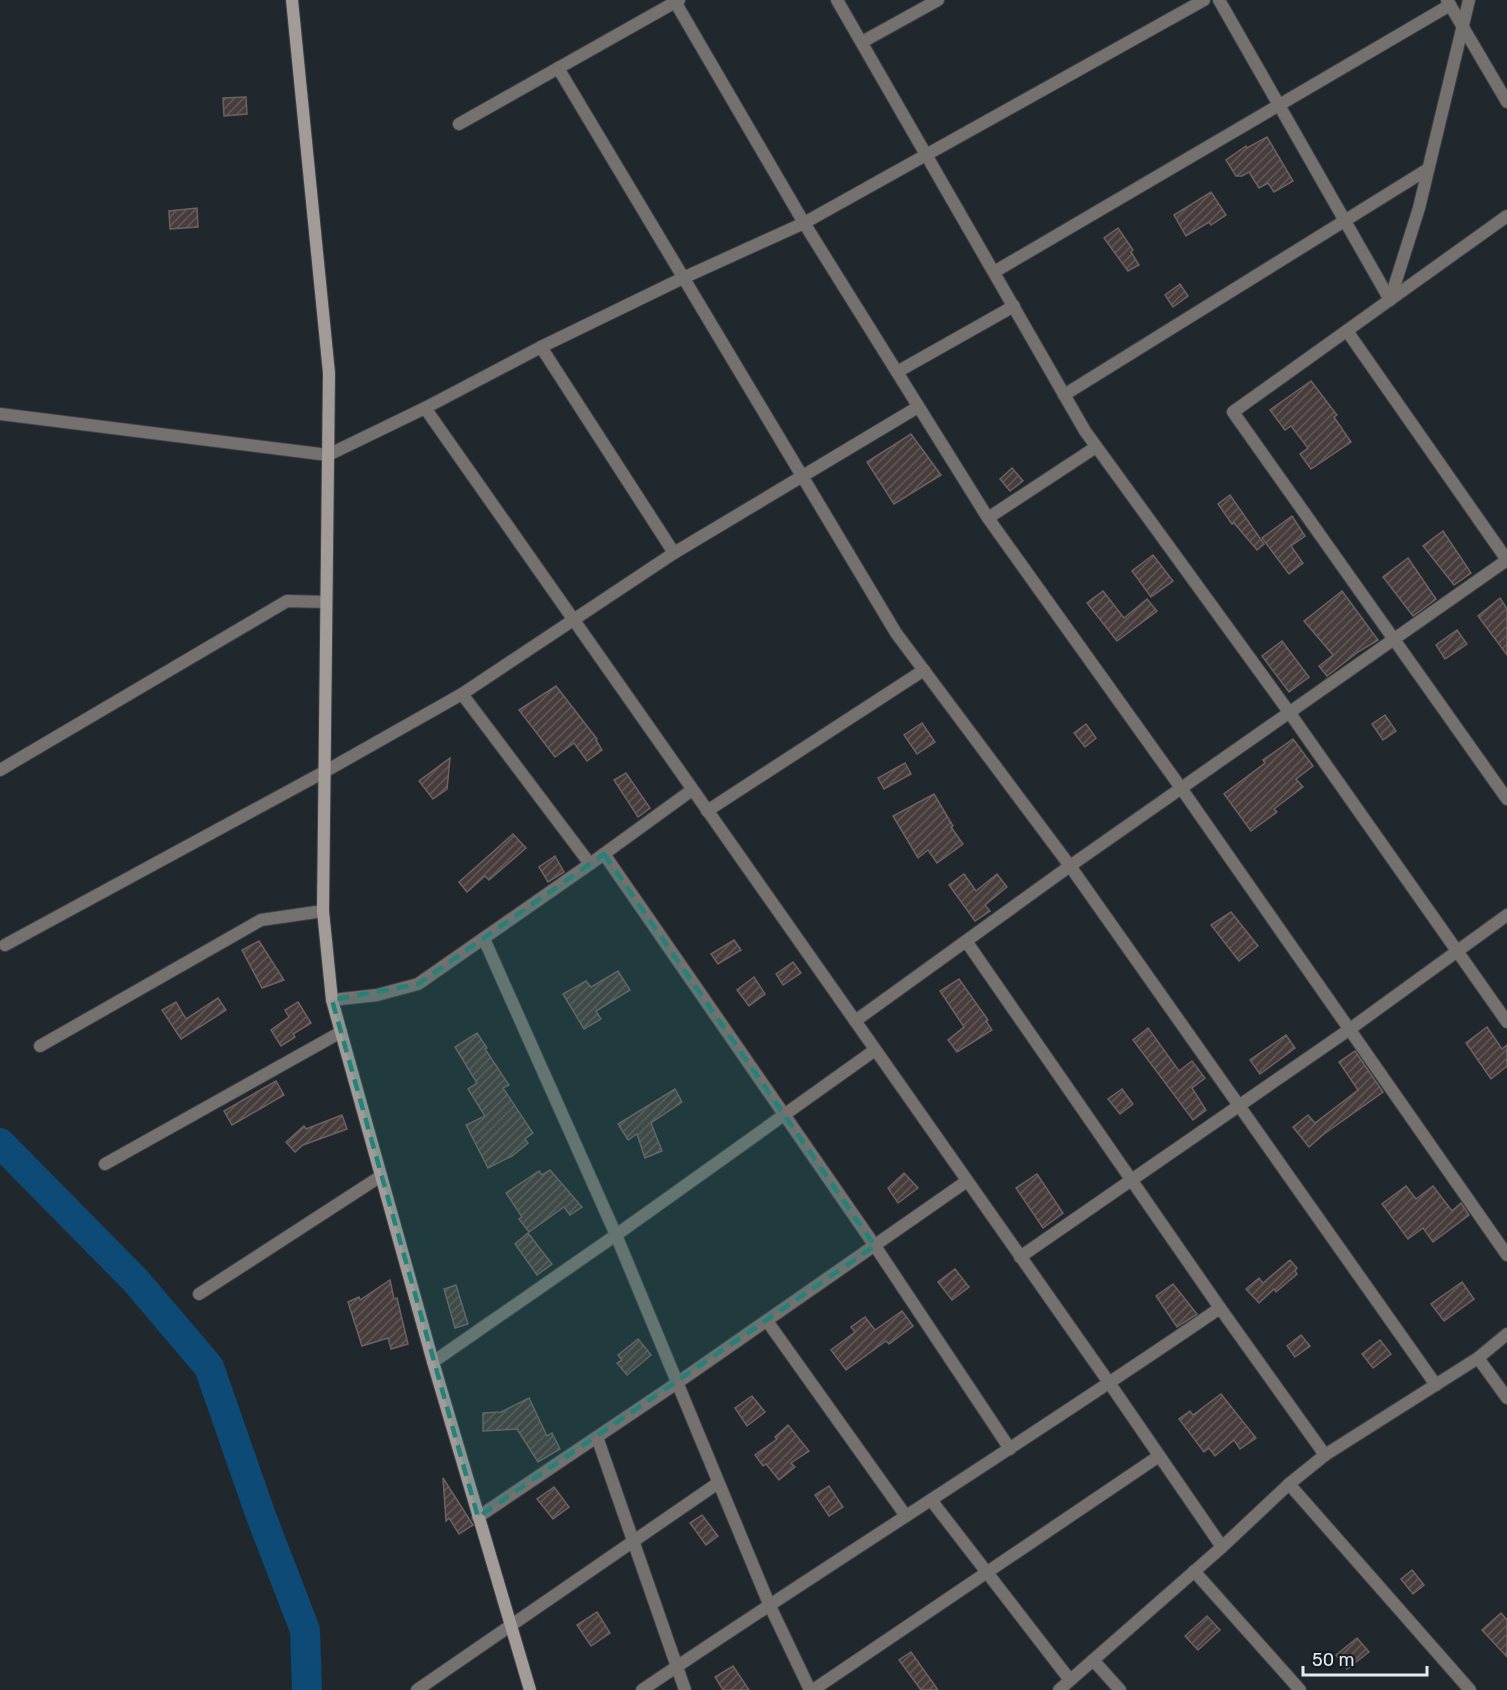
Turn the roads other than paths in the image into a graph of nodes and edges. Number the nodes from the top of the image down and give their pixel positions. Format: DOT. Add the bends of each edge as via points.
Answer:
graph roads {
  1 [pos="292,0"];
  2 [pos="837,0"];
  3 [pos="938,0"];
  4 [pos="1204,0"];
  5 [pos="1219,0"];
  6 [pos="1468,0"];
  7 [pos="676,1"];
  8 [pos="1449,3"];
  9 [pos="1462,26"];
  10 [pos="861,42"];
  11 [pos="558,68"];
  12 [pos="1507,102"];
  13 [pos="1279,105"];
  14 [pos="459,124"];
  15 [pos="927,154"];
  16 [pos="1428,169"];
  17 [pos="1507,216"];
  18 [pos="1345,221"];
  19 [pos="804,222"];
  20 [pos="994,272"];
  21 [pos="683,278"];
  22 [pos="1390,300"];
  23 [pos="1014,306"];
  24 [pos="1347,331"];
  25 [pos="541,347"];
  26 [pos="897,372"];
  27 [pos="1064,395"];
  28 [pos="918,407"];
  29 [pos="425,408"];
  30 [pos="0,414"];
  31 [pos="1096,447"];
  32 [pos="328,455"];
  33 [pos="802,477"];
  34 [pos="987,518"];
  35 [pos="674,553"];
  36 [pos="1507,560"];
  37 [pos="326,602"];
  38 [pos="574,620"];
  39 [pos="1395,639"];
  40 [pos="924,670"];
  41 [pos="462,694"];
  42 [pos="1289,712"];
  43 [pos="0,770"];
  44 [pos="324,772"];
  45 [pos="1181,788"];
  46 [pos="692,790"];
  47 [pos="1507,799"];
  48 [pos="707,810"];
  49 [pos="604,854"];
  50 [pos="590,864"];
  51 [pos="1070,866"];
  52 [pos="323,911"];
  53 [pos="1507,915"];
  54 [pos="484,939"];
  55 [pos="966,941"];
  56 [pos="4,945"];
  57 [pos="1457,951"];
  58 [pos="332,1000"];
  59 [pos="855,1022"];
  60 [pos="1507,1022"];
  61 [pos="1350,1029"];
  62 [pos="341,1032"];
  63 [pos="40,1046"];
  64 [pos="874,1050"];
  65 [pos="1239,1106"];
  66 [pos="783,1115"];
  67 [pos="105,1164"];
  68 [pos="381,1176"];
  69 [pos="967,1180"];
  70 [pos="1131,1180"];
  71 [pos="616,1235"];
  72 [pos="874,1246"];
  73 [pos="1507,1255"];
  74 [pos="1020,1257"];
  75 [pos="199,1294"];
  76 [pos="1220,1308"];
  77 [pos="767,1321"];
  78 [pos="1507,1334"];
  79 [pos="1478,1358"];
  80 [pos="433,1362"];
  81 [pos="677,1383"];
  82 [pos="1110,1384"];
  83 [pos="1436,1384"];
  84 [pos="1507,1398"];
  85 [pos="597,1437"];
  86 [pos="1010,1449"];
  87 [pos="1326,1455"];
  88 [pos="1159,1456"];
  89 [pos="718,1482"];
  90 [pos="1289,1485"];
  91 [pos="932,1500"];
  92 [pos="906,1516"];
  93 [pos="478,1517"];
  94 [pos="633,1541"];
  95 [pos="1222,1547"];
  96 [pos="1194,1571"];
  97 [pos="987,1572"];
  98 [pos="769,1604"];
  99 [pos="511,1625"];
  100 [pos="1093,1660"];
  101 [pos="677,1666"];
  102 [pos="1070,1680"];
  103 [pos="417,1690"];
  104 [pos="530,1690"];
  105 [pos="642,1690"];
  106 [pos="685,1690"];
  107 [pos="811,1690"];
  108 [pos="1059,1690"];
  109 [pos="1120,1690"];
  110 [pos="1300,1690"];
  111 [pos="1470,1690"];
  1 -- 32 [label="street" via="329,373"];
  2 -- 10 [label="street"];
  3 -- 10 [label="street"];
  4 -- 15 [label="street"];
  5 -- 13 [label="street"];
  6 -- 9 [label="street"];
  7 -- 11 [label="street"];
  7 -- 19 [label="street"];
  8 -- 9 [label="street"];
  8 -- 13 [label="street"];
  9 -- 12 [label="street"];
  9 -- 16 [label="street"];
  10 -- 15 [label="street"];
  11 -- 14 [label="street"];
  11 -- 21 [label="street"];
  13 -- 18 [label="street"];
  13 -- 20 [label="street"];
  15 -- 19 [label="street"];
  15 -- 20 [label="street"];
  16 -- 18 [label="street"];
  16 -- 22 [label="street"];
  17 -- 22 [label="street"];
  18 -- 22 [label="street"];
  18 -- 27 [label="street"];
  19 -- 21 [label="street"];
  19 -- 26 [label="street"];
  20 -- 23 [label="street"];
  21 -- 25 [label="street"];
  21 -- 33 [label="street"];
  22 -- 24 [label="street"];
  23 -- 26 [label="street"];
  23 -- 27 [label="street"];
  24 -- 36 [label="street"];
  24 -- 39 [label="street" via="1233,412"];
  25 -- 29 [label="street"];
  25 -- 35 [label="street"];
  26 -- 28 [label="street"];
  27 -- 31 [label="street"];
  28 -- 33 [label="street"];
  28 -- 34 [label="street"];
  29 -- 32 [label="street"];
  29 -- 38 [label="street"];
  30 -- 32 [label="street"];
  31 -- 34 [label="street"];
  31 -- 42 [label="street"];
  32 -- 37 [label="street"];
  33 -- 35 [label="street"];
  33 -- 40 [label="street" via="896,633"];
  34 -- 45 [label="street"];
  35 -- 38 [label="street"];
  36 -- 39 [label="street"];
  37 -- 43 [label="street" via="286,601"];
  37 -- 44 [label="street"];
  38 -- 41 [label="street"];
  38 -- 46 [label="street"];
  39 -- 42 [label="street"];
  39 -- 47 [label="street"];
  40 -- 48 [label="street"];
  40 -- 51 [label="street"];
  41 -- 44 [label="street"];
  41 -- 50 [label="street"];
  42 -- 45 [label="street"];
  42 -- 57 [label="street"];
  44 -- 52 [label="street"];
  44 -- 56 [label="street"];
  45 -- 51 [label="street"];
  45 -- 61 [label="street"];
  46 -- 48 [label="street"];
  46 -- 49 [label="street"];
  48 -- 59 [label="street"];
  49 -- 50 [label="street"];
  49 -- 66 [label="street"];
  50 -- 54 [label="street"];
  51 -- 55 [label="street"];
  51 -- 65 [label="street"];
  52 -- 58 [label="street"];
  52 -- 63 [label="street" via="261,920"];
  53 -- 57 [label="street"];
  54 -- 58 [label="street" via="418,984 377,995"];
  54 -- 71 [label="street"];
  55 -- 59 [label="street"];
  55 -- 70 [label="street"];
  57 -- 60 [label="street"];
  57 -- 61 [label="street"];
  58 -- 62 [label="street"];
  59 -- 64 [label="street"];
  61 -- 65 [label="street"];
  61 -- 73 [label="street"];
  62 -- 67 [label="street"];
  62 -- 68 [label="street"];
  64 -- 66 [label="street"];
  64 -- 69 [label="street"];
  65 -- 70 [label="street"];
  65 -- 83 [label="street"];
  66 -- 71 [label="street"];
  66 -- 72 [label="street"];
  68 -- 75 [label="street"];
  68 -- 80 [label="street"];
  69 -- 72 [label="street"];
  69 -- 74 [label="street"];
  70 -- 74 [label="street"];
  70 -- 76 [label="street"];
  71 -- 80 [label="street"];
  71 -- 81 [label="street"];
  72 -- 77 [label="street"];
  72 -- 86 [label="street"];
  74 -- 82 [label="street"];
  76 -- 82 [label="street"];
  76 -- 87 [label="street"];
  77 -- 81 [label="street"];
  77 -- 92 [label="street"];
  78 -- 79 [label="street"];
  79 -- 83 [label="street"];
  79 -- 84 [label="street"];
  80 -- 93 [label="street"];
  81 -- 85 [label="street"];
  81 -- 89 [label="street"];
  82 -- 86 [label="street"];
  82 -- 88 [label="street"];
  83 -- 87 [label="street"];
  85 -- 93 [label="street"];
  85 -- 94 [label="street"];
  86 -- 91 [label="street"];
  87 -- 90 [label="street"];
  88 -- 95 [label="street"];
  88 -- 97 [label="street"];
  89 -- 94 [label="street"];
  89 -- 98 [label="street"];
  90 -- 95 [label="street"];
  90 -- 111 [label="street"];
  91 -- 92 [label="street"];
  91 -- 97 [label="street"];
  92 -- 98 [label="street"];
  93 -- 99 [label="street"];
  94 -- 99 [label="street"];
  94 -- 101 [label="street"];
  95 -- 96 [label="street"];
  96 -- 100 [label="street"];
  96 -- 110 [label="street"];
  97 -- 102 [label="street"];
  97 -- 107 [label="street"];
  98 -- 101 [label="street"];
  98 -- 107 [label="street"];
  99 -- 103 [label="street"];
  99 -- 104 [label="street"];
  100 -- 102 [label="street"];
  100 -- 109 [label="street"];
  101 -- 105 [label="street"];
  101 -- 106 [label="street"];
  102 -- 108 [label="street"];
}
